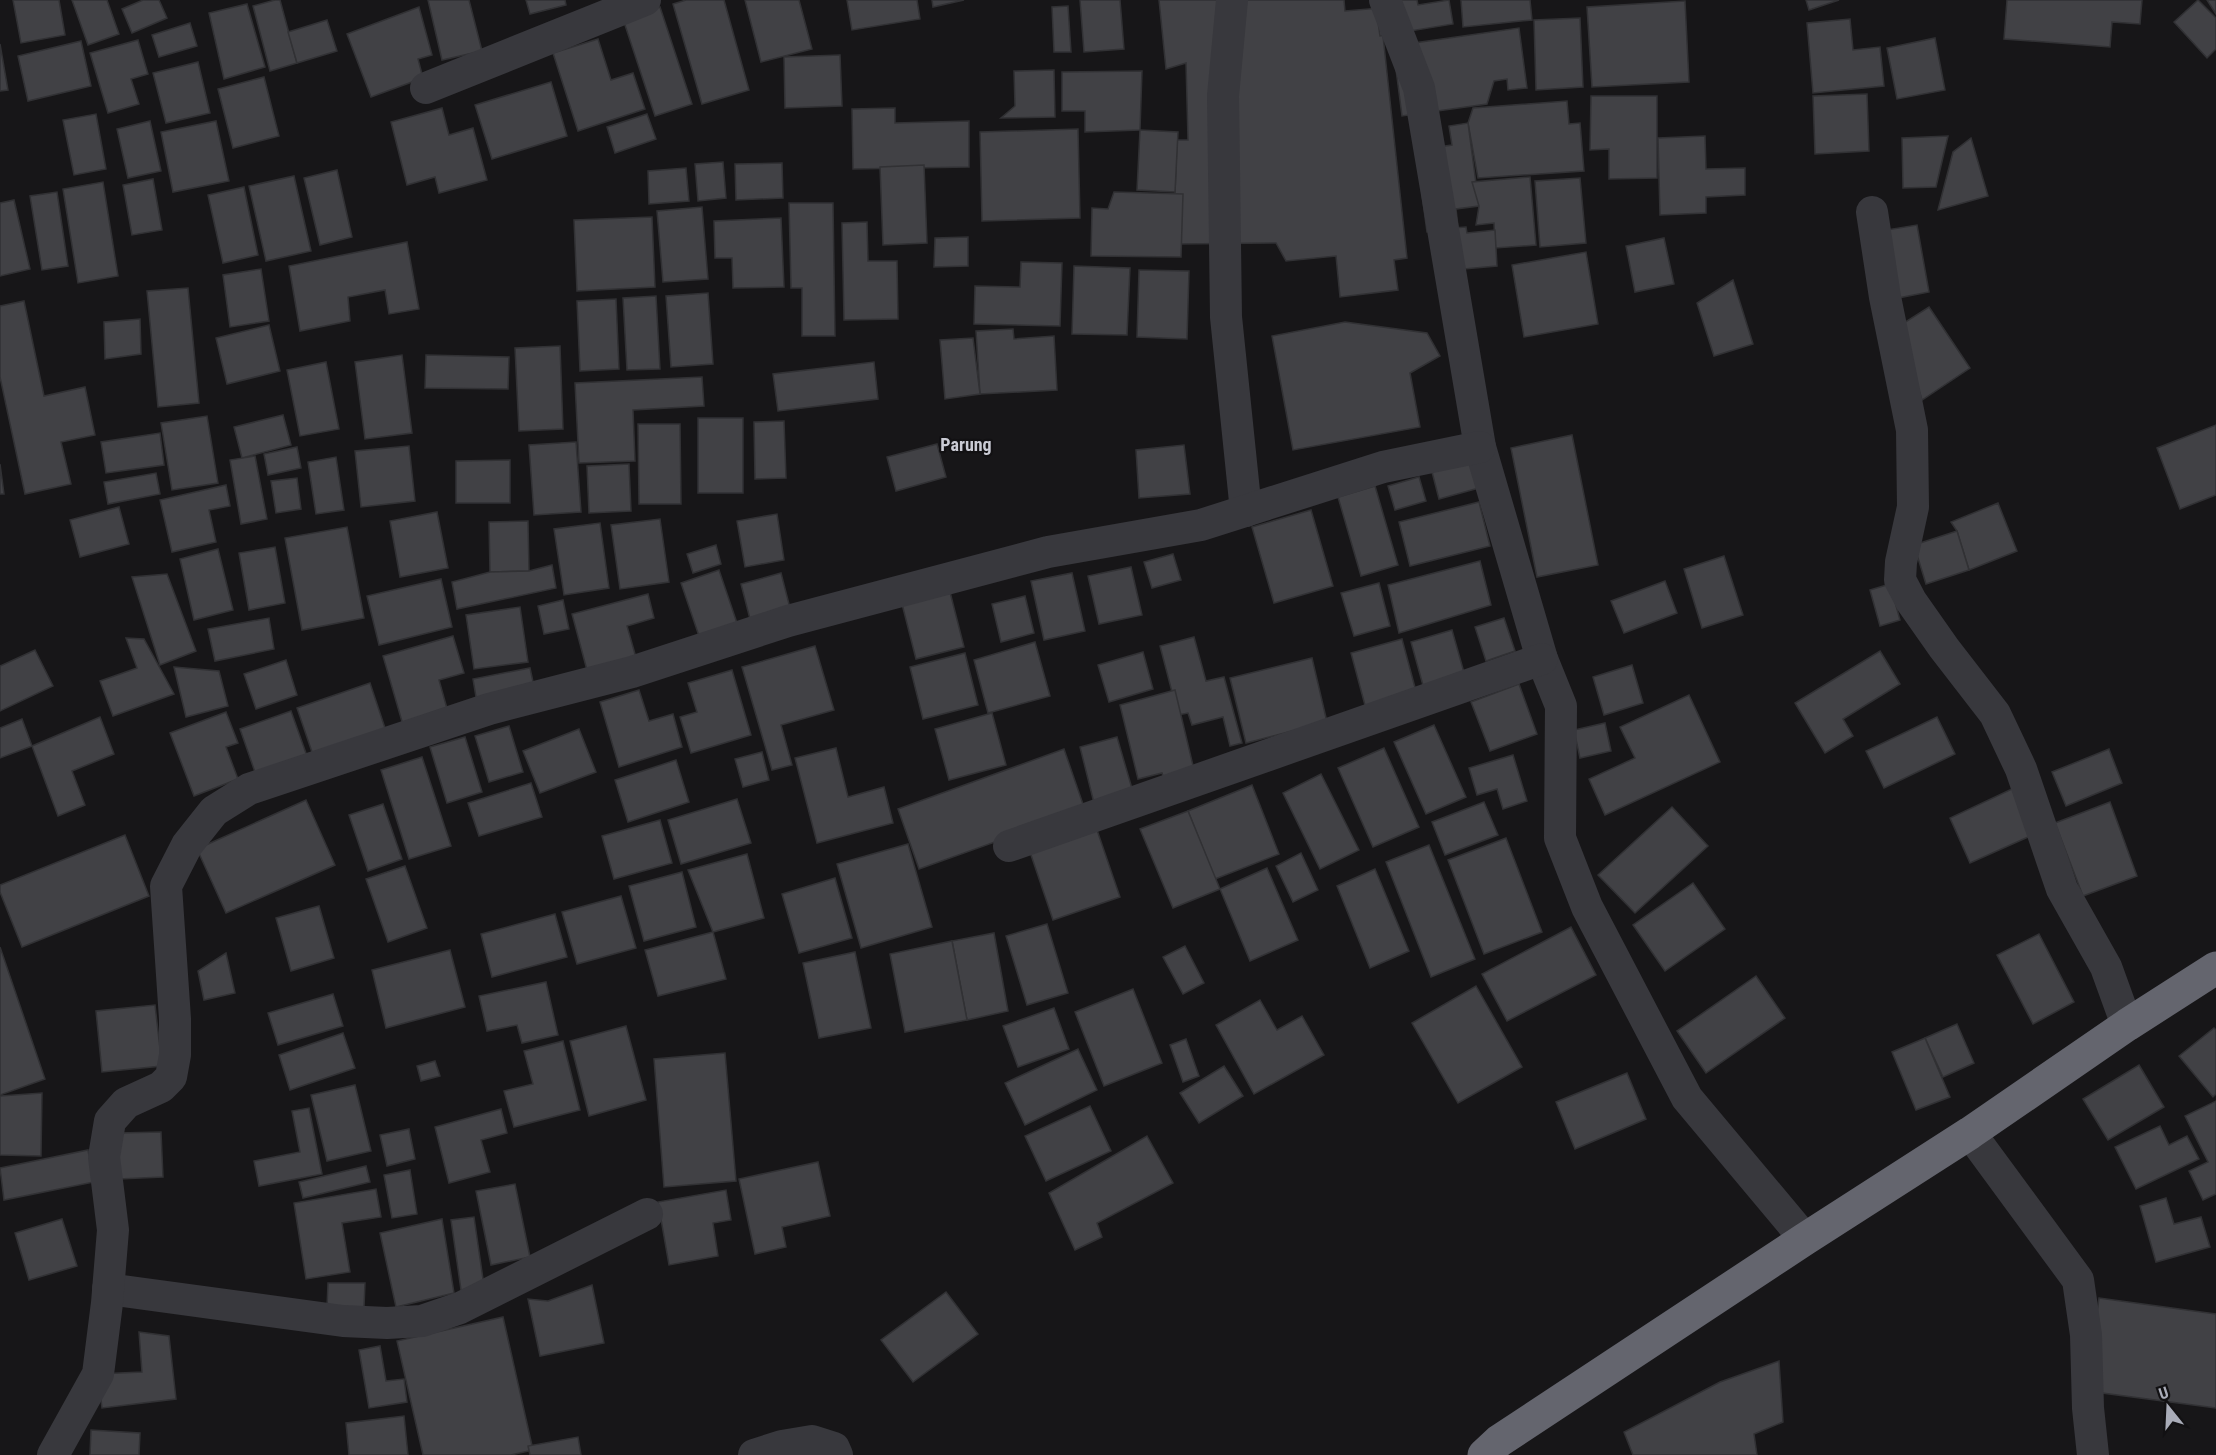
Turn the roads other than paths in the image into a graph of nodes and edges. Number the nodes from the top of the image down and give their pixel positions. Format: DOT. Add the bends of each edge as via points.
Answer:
graph roads {
  1 [pos="645,0"];
  2 [pos="1232,0"];
  3 [pos="1385,0"];
  4 [pos="426,88"];
  5 [pos="1872,212"];
  6 [pos="1480,447"];
  7 [pos="1246,511"];
  8 [pos="1542,659"];
  9 [pos="1009,846"];
  10 [pos="2216,968"];
  11 [pos="2127,1025"];
  12 [pos="1970,1133"];
  13 [pos="647,1214"];
  14 [pos="1805,1239"];
  15 [pos="108,1289"];
  16 [pos="53,1455"];
  17 [pos="754,1455"];
  18 [pos="837,1455"];
  19 [pos="1484,1455"];
  20 [pos="2093,1455"];
  1 -- 4 [label="street"];
  2 -- 7 [label="street" via="1223,96 1226,317"];
  3 -- 6 [label="street" via="1419,88"];
  5 -- 11 [label="street" via="1912,430 1913,507 1900,580 1944,648 1995,714 2021,769 2062,889 2106,967"];
  6 -- 7 [label="street" via="1383,467"];
  6 -- 8 [label="street"];
  7 -- 15 [label="street" via="1202,525 1048,552 788,621 632,672 489,709 249,789 214,811 187,845 166,886 175,1019 171,1077 126,1103 110,1121 104,1157 112,1230"];
  8 -- 9 [label="street"];
  8 -- 14 [label="street" via="1561,706 1560,838 1587,907 1687,1098"];
  10 -- 11 [label="highway"];
  11 -- 12 [label="highway"];
  12 -- 14 [label="highway"];
  12 -- 20 [label="street" via="2078,1280 2086,1335"];
  13 -- 15 [label="street" via="460,1308 422,1321 343,1321"];
  14 -- 19 [label="highway"];
  15 -- 16 [label="street" via="98,1374"];
  17 -- 18 [label="street" via="812,1441 834,1448"];
}
